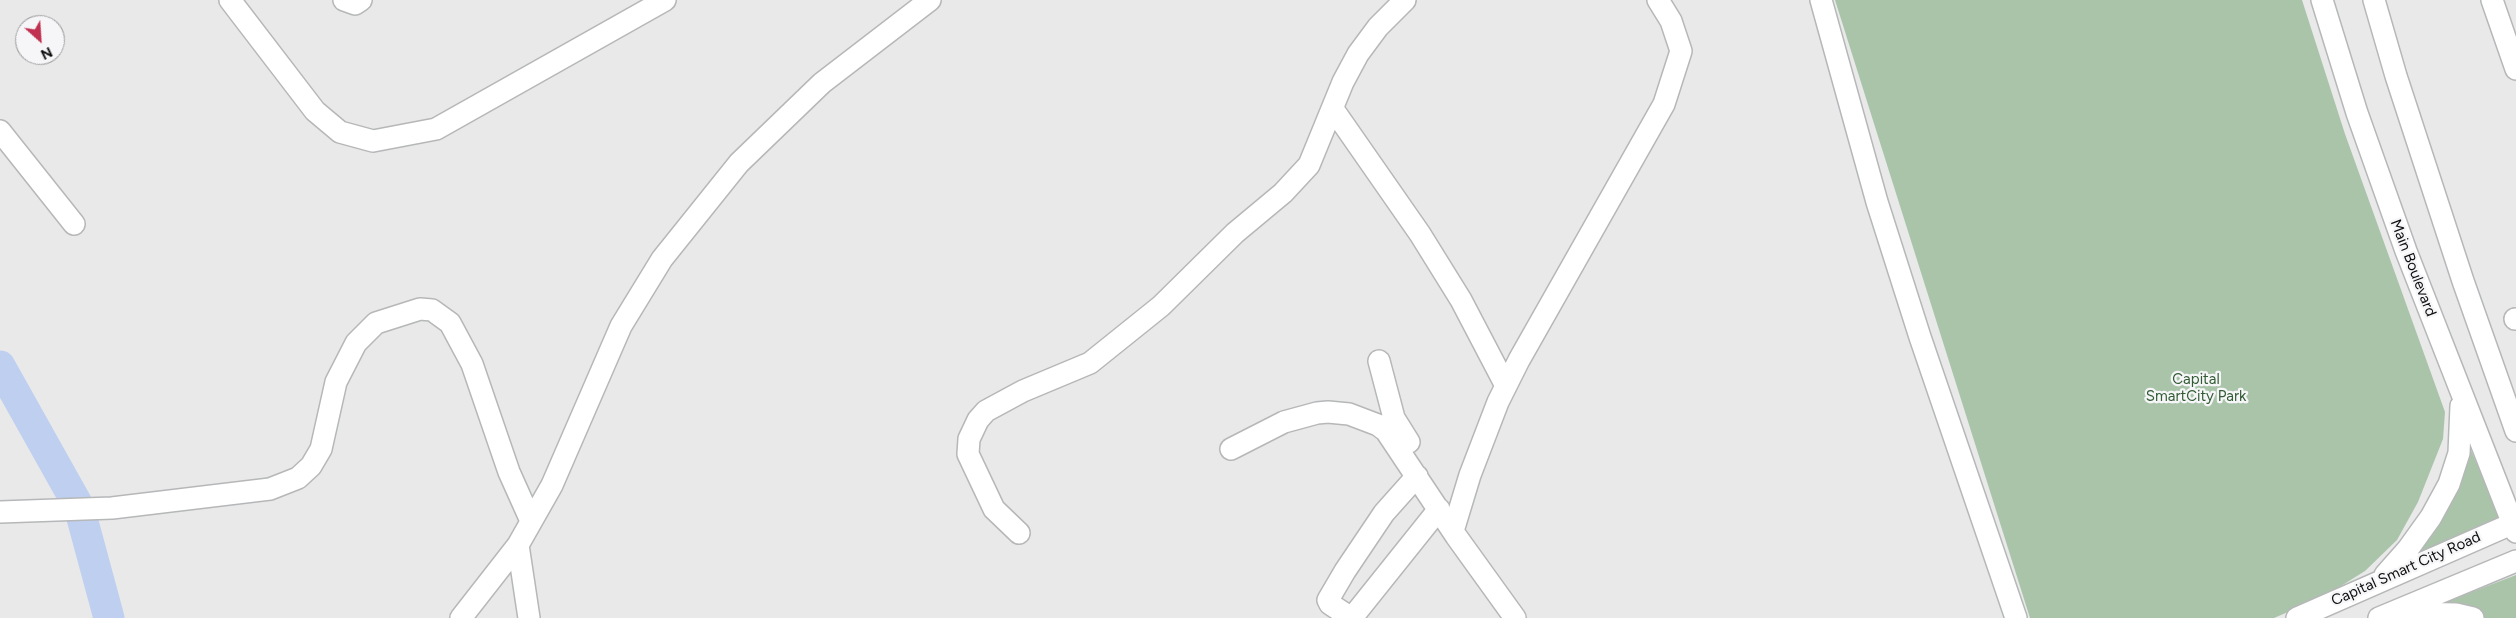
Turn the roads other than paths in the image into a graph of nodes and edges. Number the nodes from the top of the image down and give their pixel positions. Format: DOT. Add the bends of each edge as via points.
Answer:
graph roads {
  1 [pos="230,0"];
  2 [pos="344,0"];
  3 [pos="361,0"];
  4 [pos="666,0"];
  5 [pos="930,0"];
  6 [pos="1406,0"];
  7 [pos="1658,0"];
  8 [pos="1821,0"];
  9 [pos="2322,0"];
  10 [pos="2374,0"];
  11 [pos="2492,0"];
  12 [pos="2511,41"];
  13 [pos="2516,69"];
  14 [pos="1333,109"];
  15 [pos="0,131"];
  16 [pos="74,224"];
  17 [pos="1379,361"];
  18 [pos="1506,386"];
  19 [pos="2461,393"];
  20 [pos="2514,421"];
  21 [pos="1392,427"];
  22 [pos="1231,449"];
  23 [pos="1417,476"];
  24 [pos="0,512"];
  25 [pos="1450,518"];
  26 [pos="531,521"];
  27 [pos="2515,525"];
  28 [pos="1020,533"];
  29 [pos="518,545"];
  30 [pos="2516,561"];
  31 [pos="2380,581"];
  32 [pos="2385,616"];
  33 [pos="461,618"];
  34 [pos="529,618"];
  35 [pos="1515,618"];
  36 [pos="1526,618"];
  37 [pos="2016,618"];
  38 [pos="2297,618"];
  39 [pos="2473,618"];
  1 -- 4 [label="street" via="315,111 340,132 373,142 436,129"];
  2 -- 3 [label="street" via="355,4"];
  5 -- 26 [label="street" via="822,83 746,157 662,259 621,326 552,485"];
  6 -- 14 [label="street" via="1378,27 1358,54"];
  7 -- 18 [label="street" via="1671,21 1681,51 1664,104"];
  8 -- 37 [label="street" via="1877,202"];
  9 -- 19 [label="street, Main Boulevard" via="2360,122"];
  10 -- 20 [label="street" via="2457,262"];
  11 -- 12 [label="street"];
  12 -- 13 [label="street"];
  14 -- 18 [label="street" via="1438,262"];
  14 -- 28 [label="street" via="1309,165 1161,306 1090,362 1023,391 986,411 978,420 969,439 968,454 994,508"];
  15 -- 16 [label="street"];
  17 -- 21 [label="street"];
  18 -- 25 [label="street"];
  19 -- 27 [label="street, Main Boulevard"];
  19 -- 31 [label="street" via="2459,452 2449,484 2426,525"];
  21 -- 22 [label="street" via="1358,416 1323,412 1284,422"];
  21 -- 23 [label="street"];
  21 -- 25 [label="street"];
  23 -- 25 [label="street"];
  23 -- 25 [label="street" via="1384,513 1345,570 1328,600 1330,604 1350,617 1355,614"];
  24 -- 26 [label="street" via="112,508 270,489 298,478 311,466 321,449 336,382 356,343 376,323 420,309 432,310 450,323 459,339 472,364 509,472"];
  25 -- 35 [label="street"];
  25 -- 36 [label="street"];
  26 -- 29 [label="street"];
  27 -- 31 [label="street, Capital Smart City Road"];
  29 -- 33 [label="street"];
  29 -- 34 [label="street"];
  30 -- 32 [label="street"];
  31 -- 38 [label="street, Capital Smart City Road"];
  32 -- 39 [label="street" via="2432,612"];
}
